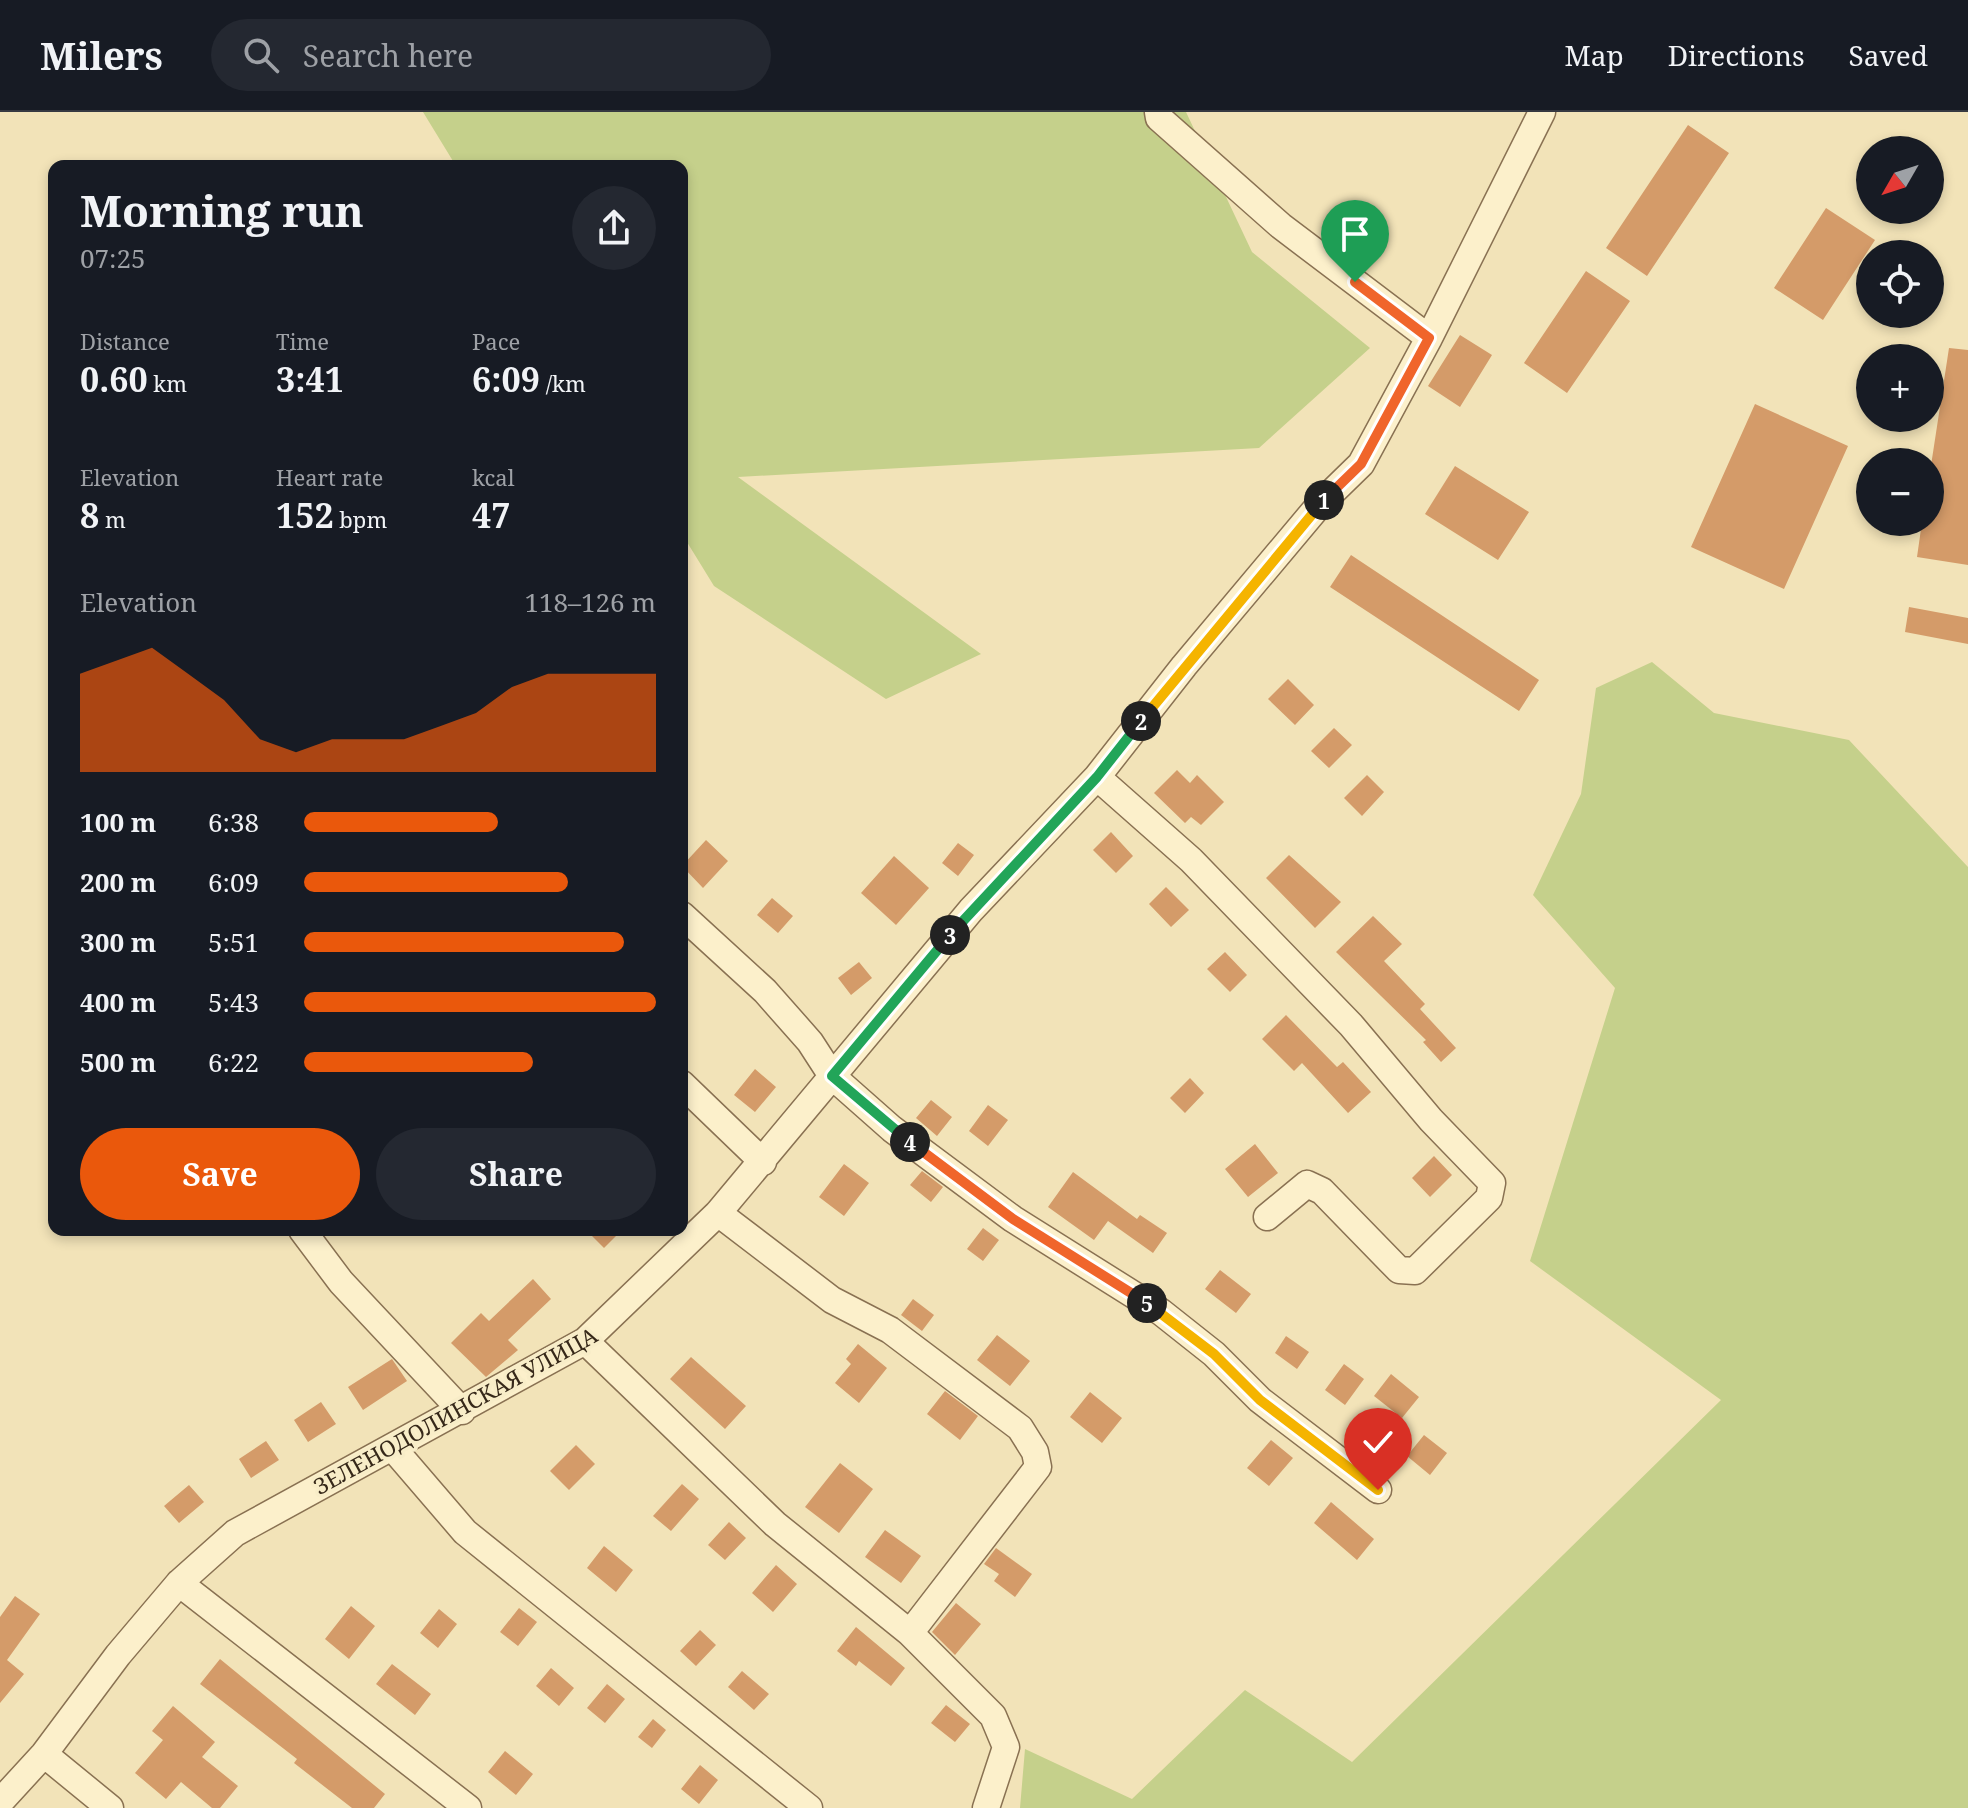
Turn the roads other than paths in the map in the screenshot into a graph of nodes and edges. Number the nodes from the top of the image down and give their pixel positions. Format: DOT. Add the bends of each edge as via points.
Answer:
graph roads {
  1 [pos="1158,112"];
  2 [pos="1542,112"];
  3 [pos="1429,338"];
  4 [pos="1097,777"];
  5 [pos="688,920"];
  6 [pos="832,1076"];
  7 [pos="688,1090"];
  8 [pos="763,1162"];
  9 [pos="718,1213"];
  10 [pos="1267,1217"];
  11 [pos="306,1236"];
  12 [pos="585,1341"];
  13 [pos="462,1411"];
  14 [pos="392,1447"];
  15 [pos="1378,1490"];
  16 [pos="179,1583"];
  17 [pos="910,1633"];
  18 [pos="44,1754"];
  19 [pos="0,1802"];
  20 [pos="110,1808"];
  21 [pos="468,1808"];
  22 [pos="809,1808"];
  23 [pos="986,1808"];
  1 -- 3 [label="street" via="1281,226"];
  2 -- 3 [label="street, ЗЕЛЕНОДОЛИНСКАЯ УЛИЦА"];
  3 -- 4 [label="street, ЗЕЛЕНОДОЛИНСКАЯ УЛИЦА" via="1361,464 1291,538"];
  4 -- 6 [label="street, ЗЕЛЕНОДОЛИНСКАЯ УЛИЦА" via="971,910"];
  4 -- 10 [label="street" via="1191,860 1351,1025 1492,1183 1489,1198 1415,1271 1399,1270 1322,1191 1307,1184"];
  5 -- 6 [label="street" via="765,991"];
  6 -- 8 [label="street, ЗЕЛЕНОДОЛИНСКАЯ УЛИЦА"];
  6 -- 15 [label="street" via="892,1129 1013,1219 1161,1312 1260,1400"];
  7 -- 8 [label="street"];
  8 -- 9 [label="street, ЗЕЛЕНОДОЛИНСКАЯ УЛИЦА"];
  9 -- 12 [label="street, ЗЕЛЕНОДОЛИНСКАЯ УЛИЦА"];
  9 -- 17 [label="street" via="832,1300 890,1330 1020,1428 1035,1452 1038,1467"];
  11 -- 13 [label="street" via="341,1282"];
  12 -- 13 [label="street, ЗЕЛЕНОДОЛИНСКАЯ УЛИЦА"];
  12 -- 17 [label="street" via="775,1524"];
  13 -- 14 [label="street, ЗЕЛЕНОДОЛИНСКАЯ УЛИЦА"];
  14 -- 16 [label="street, ЗЕЛЕНОДОЛИНСКАЯ УЛИЦА" via="235,1533"];
  14 -- 22 [label="street" via="465,1532"];
  16 -- 18 [label="street, ЗЕЛЕНОДОЛИНСКАЯ УЛИЦА"];
  16 -- 21 [label="street"];
  17 -- 23 [label="street" via="993,1716 1006,1747"];
  18 -- 19 [label="street, ЗЕЛЕНОДОЛИНСКАЯ УЛИЦА"];
  18 -- 20 [label="street"];
}
